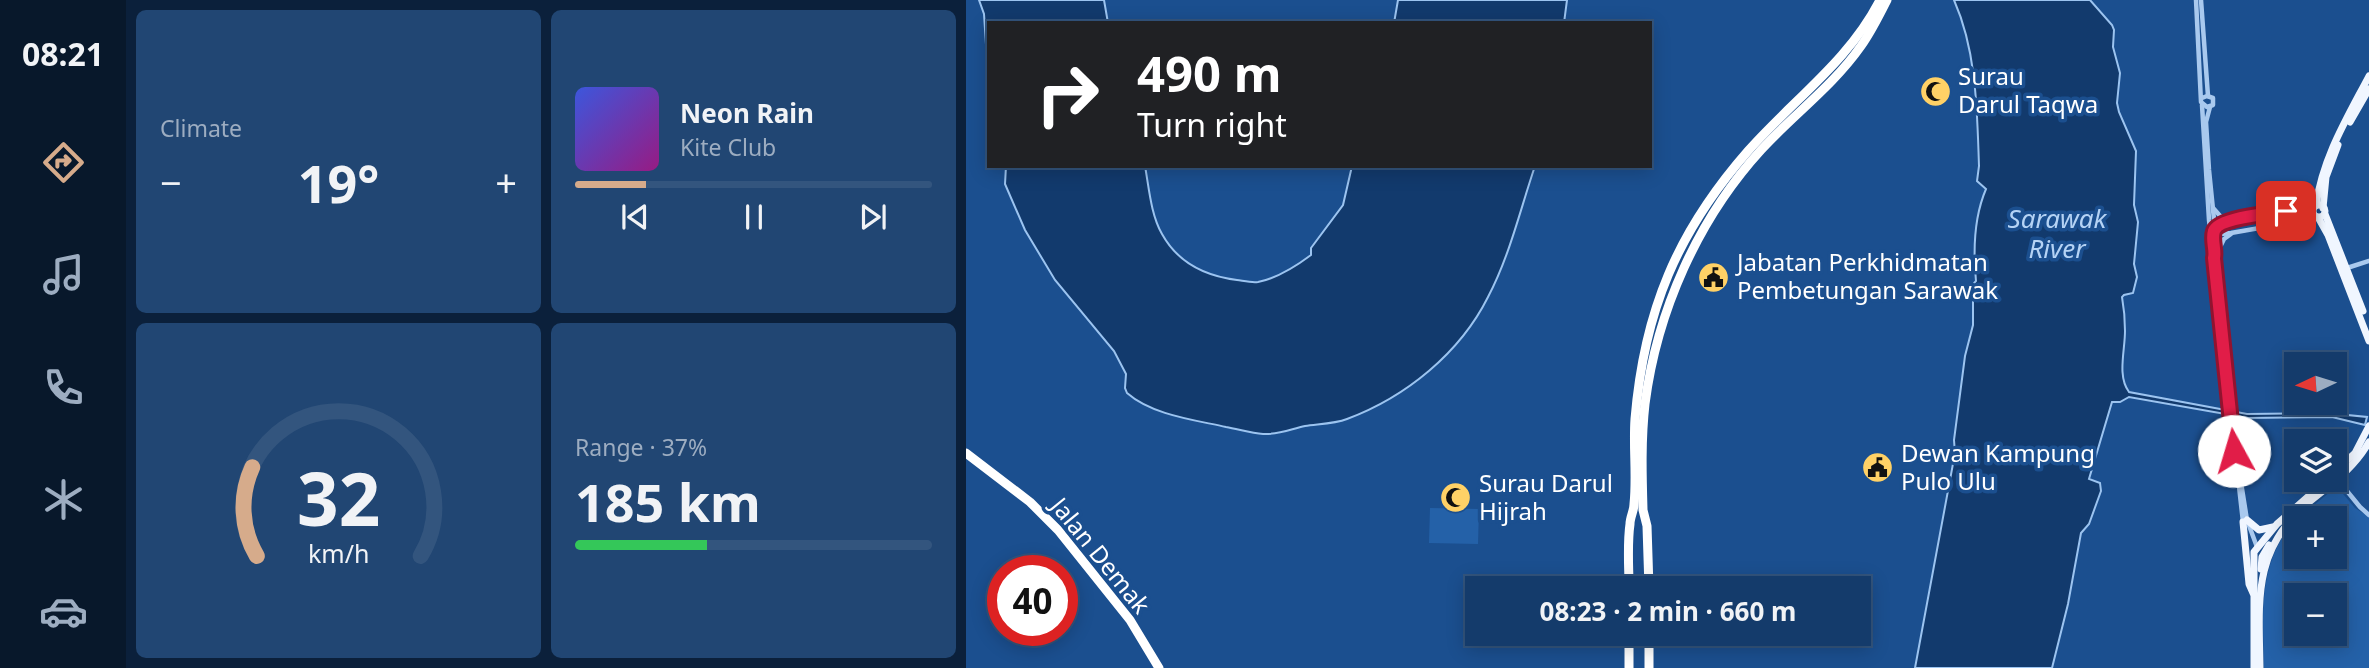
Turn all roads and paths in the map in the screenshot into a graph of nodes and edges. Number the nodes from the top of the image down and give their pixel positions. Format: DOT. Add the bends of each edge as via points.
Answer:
graph roads {
  1 [pos="1880,0"];
  2 [pos="1887,0"];
  3 [pos="2198,0"];
  4 [pos="2369,76"];
  5 [pos="2369,89"];
  6 [pos="2205,97"];
  7 [pos="2202,105"];
  8 [pos="2210,107"];
  9 [pos="2333,160"];
  10 [pos="2208,197"];
  11 [pos="2213,205"];
  12 [pos="2286,211"];
  13 [pos="2319,211"];
  14 [pos="2234,220"];
  15 [pos="2288,222"];
  16 [pos="2215,229"];
  17 [pos="2238,232"];
  18 [pos="2231,233"];
  19 [pos="2332,234"];
  20 [pos="2218,251"];
  21 [pos="2214,258"];
  22 [pos="2369,261"];
  23 [pos="1673,262"];
  24 [pos="1685,267"];
  25 [pos="2347,268"];
  26 [pos="2369,326"];
  27 [pos="2224,333"];
  28 [pos="2369,341"];
  29 [pos="2369,426"];
  30 [pos="2369,435"];
  31 [pos="2369,442"];
  32 [pos="966,453"];
  33 [pos="2355,453"];
  34 [pos="966,459"];
  35 [pos="2347,463"];
  36 [pos="2347,469"];
  37 [pos="2313,492"];
  38 [pos="2320,492"];
  39 [pos="2347,492"];
  40 [pos="2369,514"];
  41 [pos="2245,521"];
  42 [pos="2277,524"];
  43 [pos="2276,536"];
  44 [pos="2259,552"];
  45 [pos="1629,576"];
  46 [pos="1649,576"];
  47 [pos="2261,583"];
  48 [pos="2255,596"];
  49 [pos="1629,646"];
  50 [pos="1649,646"];
  51 [pos="1157,668"];
  52 [pos="1629,668"];
  53 [pos="1649,668"];
  54 [pos="2257,668"];
  1 -- 23 [label="highway" via="1842,57 1734,169 1692,225"];
  2 -- 24 [label="highway" via="1849,61 1744,169"];
  3 -- 6 [label="street"];
  4 -- 13 [label="main road" via="2323,169"];
  5 -- 9 [label="main road"];
  6 -- 7 [label="street"];
  6 -- 8 [label="street" via="2214,100"];
  7 -- 8 [label="street"];
  7 -- 10 [label="street"];
  8 -- 11 [label="street" via="2206,122"];
  9 -- 13 [label="main road"];
  9 -- 19 [label="main road" via="2327,197"];
  10 -- 16 [label="street"];
  10 -- 21 [label="street"];
  11 -- 14 [label="street" via="2221,217"];
  11 -- 16 [label="street"];
  12 -- 13 [label="street"];
  12 -- 14 [label="street"];
  12 -- 15 [label="street" via="2291,216"];
  13 -- 15 [label="street"];
  13 -- 19 [label="main road"];
  13 -- 28 [label="main road"];
  14 -- 16 [label="street"];
  14 -- 17 [label="street"];
  15 -- 17 [label="street"];
  16 -- 18 [label="street"];
  16 -- 20 [label="street"];
  16 -- 21 [label="street"];
  17 -- 18 [label="street"];
  18 -- 20 [label="street"];
  19 -- 25 [label="main road"];
  20 -- 27 [label="street"];
  21 -- 27 [label="street"];
  22 -- 25 [label="street"];
  23 -- 24 [label="highway" via="1679,260"];
  23 -- 45 [label="highway" via="1647,341 1637,403"];
  24 -- 46 [label="highway" via="1666,315 1645,404 1643,510"];
  25 -- 26 [label="main road"];
  27 -- 41 [label="street"];
  29 -- 33 [label="main road"];
  30 -- 33 [label="main road"];
  31 -- 36 [label="main road"];
  32 -- 51 [label="highway, Jalan Demak" via="1050,520 1130,620"];
  33 -- 35 [label="main road"];
  34 -- 51 [label="highway, Jalan Demak" via="1047,524"];
  37 -- 42 [label="main road"];
  38 -- 43 [label="main road"];
  39 -- 40 [label="street"];
  41 -- 42 [label="main road" via="2259,530"];
  41 -- 44 [label="street" via="2249,545"];
  41 -- 48 [label="main road" via="2249,584"];
  42 -- 44 [label="main road"];
  43 -- 44 [label="main road"];
  43 -- 47 [label="main road"];
  44 -- 47 [label="main road"];
  44 -- 48 [label="main road"];
  47 -- 54 [label="main road"];
  48 -- 54 [label="main road"];
  49 -- 52 [label="highway"];
  50 -- 53 [label="highway"];
}
